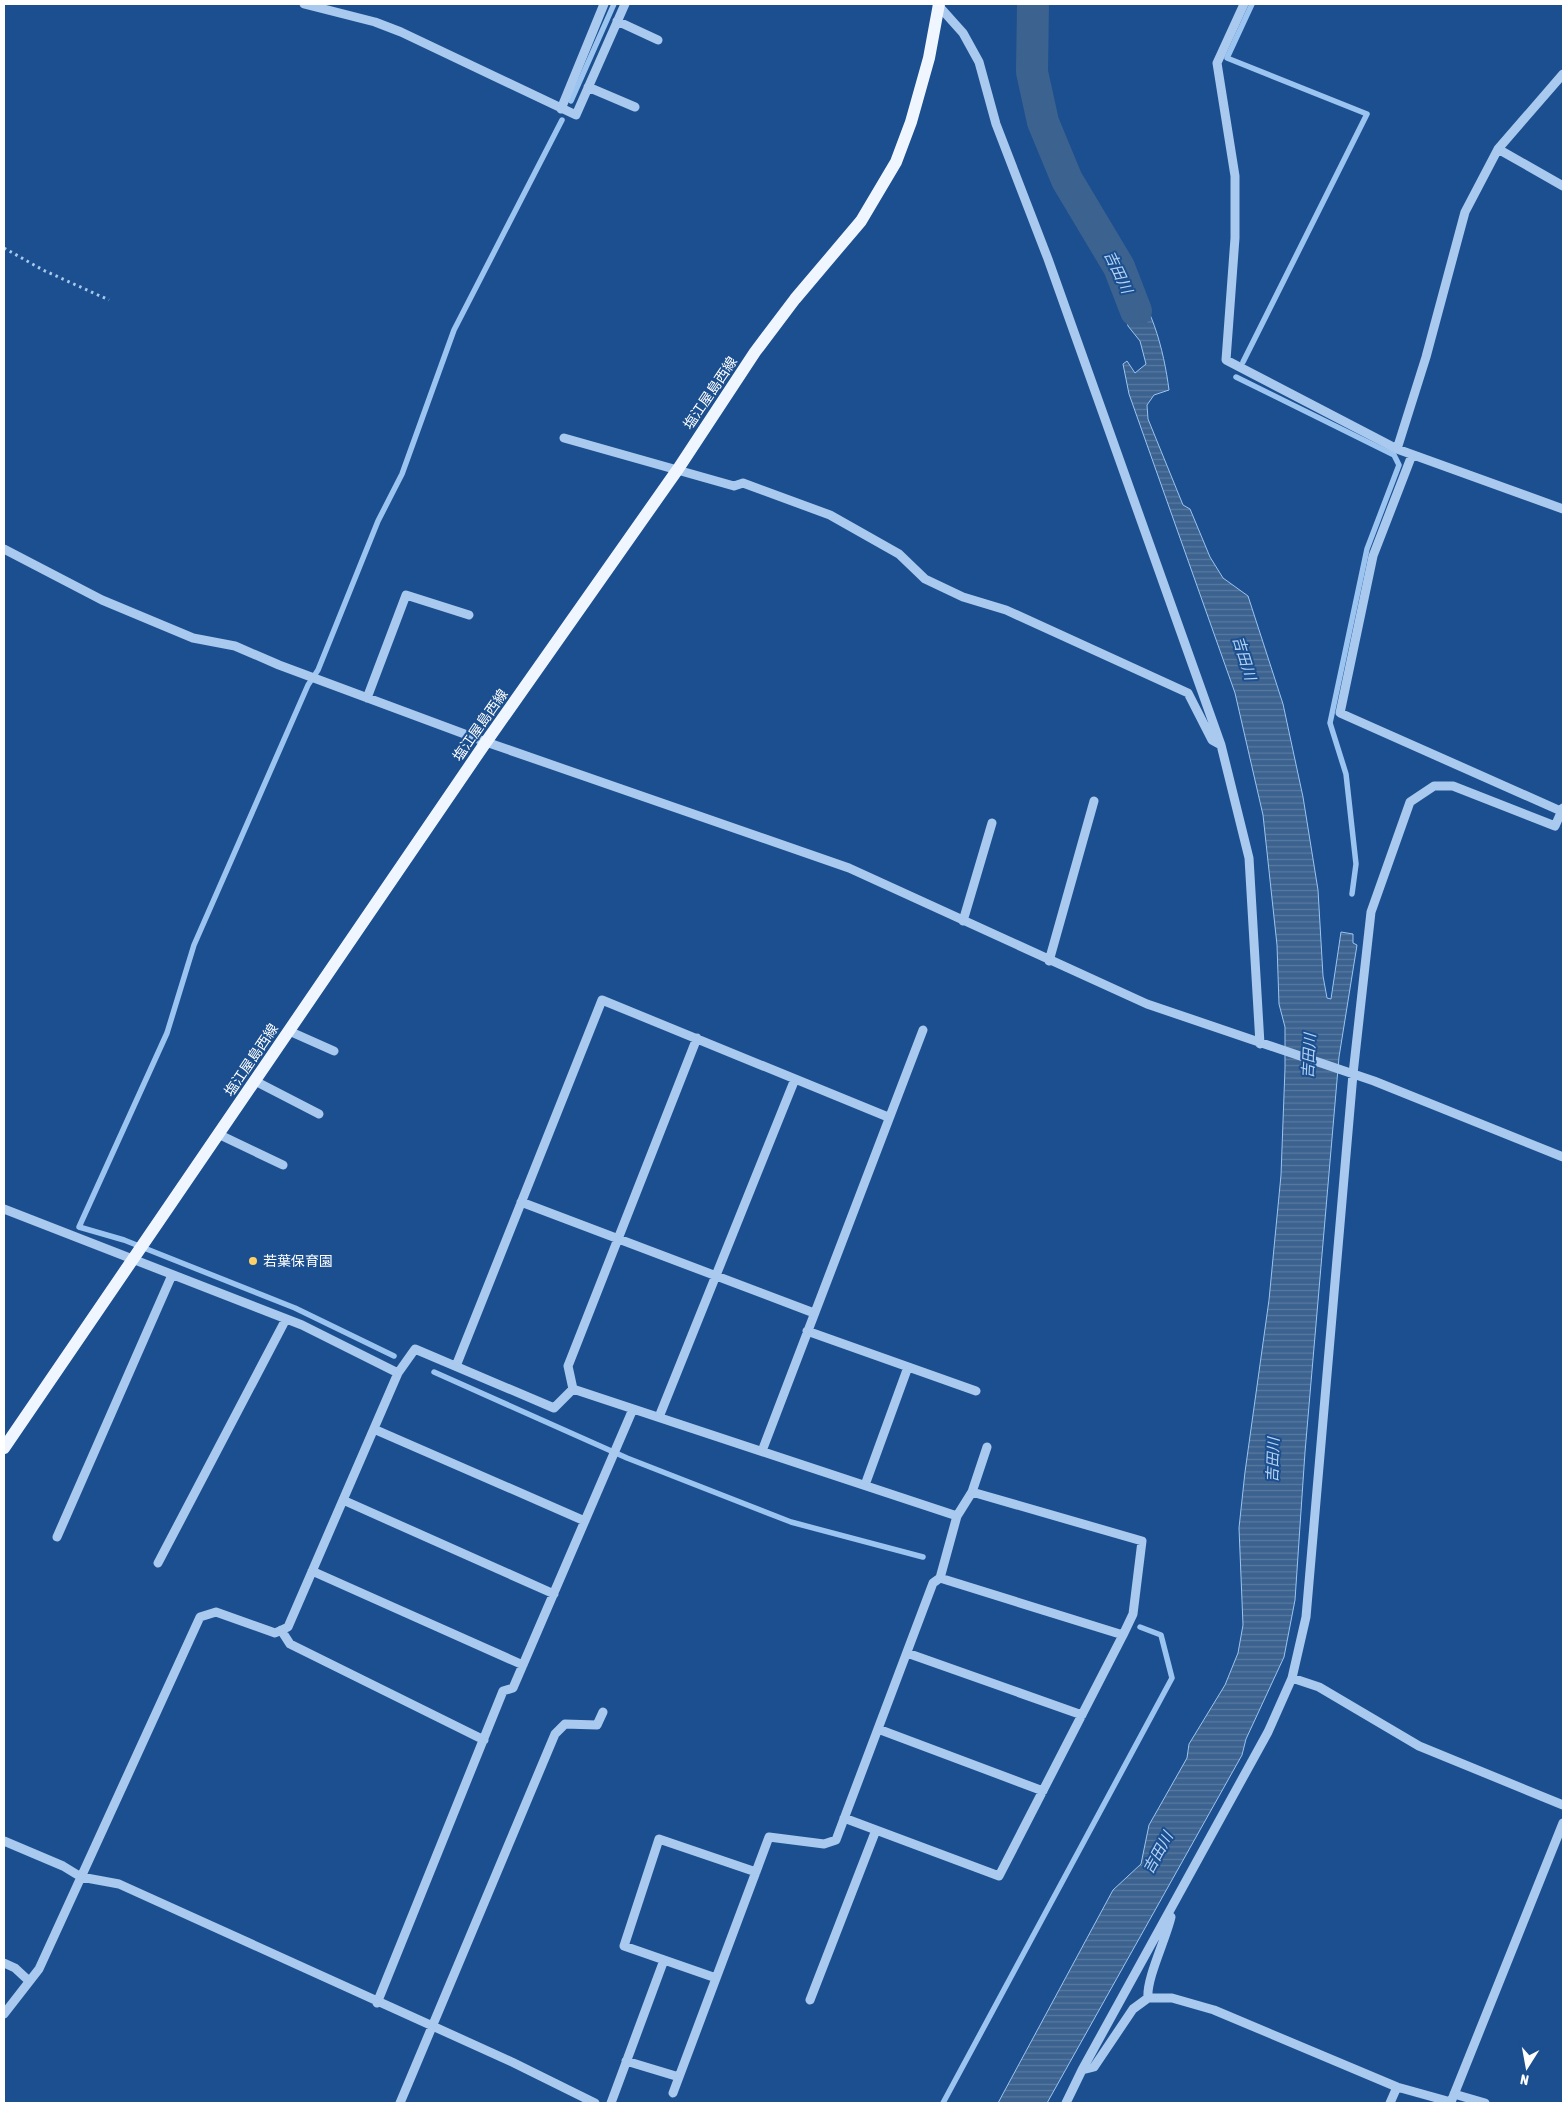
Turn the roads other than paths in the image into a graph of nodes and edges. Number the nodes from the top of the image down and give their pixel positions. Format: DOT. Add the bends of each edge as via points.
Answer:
graph roads {
  1 [pos="304,4"];
  2 [pos="604,4"];
  3 [pos="625,4"];
  4 [pos="938,4"];
  5 [pos="1244,4"];
  6 [pos="617,21"];
  7 [pos="658,40"];
  8 [pos="1563,74"];
  9 [pos="588,87"];
  10 [pos="635,107"];
  11 [pos="561,109"];
  12 [pos="1498,149"];
  13 [pos="1563,186"];
  14 [pos="564,438"];
  15 [pos="1397,449"];
  16 [pos="1412,455"];
  17 [pos="678,469"];
  18 [pos="1563,509"];
  19 [pos="4,549"];
  20 [pos="469,615"];
  21 [pos="367,698"];
  22 [pos="486,742"];
  23 [pos="1221,745"];
  24 [pos="1094,801"];
  25 [pos="1563,811"];
  26 [pos="992,822"];
  27 [pos="964,921"];
  28 [pos="1048,961"];
  29 [pos="923,1030"];
  30 [pos="289,1031"];
  31 [pos="697,1038"];
  32 [pos="1260,1044"];
  33 [pos="334,1052"];
  34 [pos="1349,1073"];
  35 [pos="795,1079"];
  36 [pos="254,1081"];
  37 [pos="319,1114"];
  38 [pos="888,1117"];
  39 [pos="218,1134"];
  40 [pos="1563,1157"];
  41 [pos="284,1165"];
  42 [pos="521,1202"];
  43 [pos="4,1209"];
  44 [pos="618,1238"];
  45 [pos="138,1252"];
  46 [pos="716,1274"];
  47 [pos="172,1275"];
  48 [pos="814,1313"];
  49 [pos="286,1319"];
  50 [pos="807,1331"];
  51 [pos="456,1366"];
  52 [pos="908,1367"];
  53 [pos="398,1373"];
  54 [pos="573,1389"];
  55 [pos="976,1391"];
  56 [pos="633,1409"];
  57 [pos="659,1417"];
  58 [pos="374,1429"];
  59 [pos="986,1447"];
  60 [pos="4,1448"];
  61 [pos="762,1452"];
  62 [pos="865,1485"];
  63 [pos="972,1492"];
  64 [pos="343,1500"];
  65 [pos="957,1516"];
  66 [pos="585,1521"];
  67 [pos="57,1537"];
  68 [pos="158,1563"];
  69 [pos="312,1571"];
  70 [pos="940,1578"];
  71 [pos="554,1594"];
  72 [pos="281,1630"];
  73 [pos="1123,1635"];
  74 [pos="907,1653"];
  75 [pos="523,1665"];
  76 [pos="1292,1678"];
  77 [pos="603,1712"];
  78 [pos="1082,1715"];
  79 [pos="878,1728"];
  80 [pos="484,1740"];
  81 [pos="1042,1791"];
  82 [pos="1563,1805"];
  83 [pos="844,1818"];
  84 [pos="1563,1823"];
  85 [pos="876,1830"];
  86 [pos="4,1841"];
  87 [pos="756,1872"];
  88 [pos="81,1877"];
  89 [pos="1174,1905"];
  90 [pos="664,1960"];
  91 [pos="4,1962"];
  92 [pos="716,1978"];
  93 [pos="29,1981"];
  94 [pos="1148,1998"];
  95 [pos="810,2000"];
  96 [pos="377,2003"];
  97 [pos="4,2014"];
  98 [pos="430,2026"];
  99 [pos="626,2061"];
  100 [pos="1082,2070"];
  101 [pos="679,2077"];
  102 [pos="1397,2087"];
  103 [pos="673,2093"];
  104 [pos="1454,2094"];
  105 [pos="400,2103"];
  106 [pos="595,2103"];
  107 [pos="611,2103"];
  108 [pos="1066,2103"];
  109 [pos="1390,2103"];
  110 [pos="1484,2103"];
  1 -- 11 [label="street" via="401,32"];
  2 -- 11 [label="street"];
  3 -- 6 [label="street"];
  4 -- 17 [label="main road, 塩江屋島西線" via="929,58 896,162 861,221 755,352"];
  4 -- 23 [label="street" via="963,33 979,62 996,124 1048,259"];
  5 -- 15 [label="street" via="1217,63 1236,176 1226,360"];
  6 -- 7 [label="street"];
  6 -- 9 [label="street"];
  8 -- 12 [label="street"];
  9 -- 10 [label="street"];
  9 -- 11 [label="street" via="576,115"];
  12 -- 13 [label="street"];
  12 -- 15 [label="street" via="1465,212 1426,357"];
  14 -- 17 [label="street"];
  15 -- 16 [label="street"];
  16 -- 18 [label="street"];
  16 -- 25 [label="street" via="1373,556 1340,714"];
  17 -- 22 [label="main road, 塩江屋島西線"];
  17 -- 23 [label="street" via="734,486 743,483 830,516 899,554 925,579 963,597 1006,610 1188,693 1212,740"];
  19 -- 21 [label="street" via="102,600 193,638 235,646"];
  20 -- 21 [label="street" via="406,595"];
  21 -- 22 [label="street"];
  22 -- 27 [label="street" via="848,868"];
  22 -- 30 [label="main road, 塩江屋島西線"];
  23 -- 32 [label="street" via="1249,858"];
  24 -- 28 [label="street"];
  25 -- 34 [label="street" via="1555,826 1453,786 1434,786 1410,802 1371,912"];
  26 -- 27 [label="street"];
  27 -- 28 [label="street"];
  28 -- 32 [label="street" via="1147,1004"];
  29 -- 38 [label="street"];
  30 -- 33 [label="street"];
  30 -- 36 [label="main road, 塩江屋島西線"];
  31 -- 35 [label="street"];
  31 -- 42 [label="street" via="602,1000"];
  31 -- 44 [label="street"];
  32 -- 34 [label="street"];
  34 -- 40 [label="street"];
  34 -- 76 [label="street" via="1306,1617"];
  35 -- 38 [label="street"];
  35 -- 46 [label="street"];
  36 -- 37 [label="street"];
  36 -- 39 [label="main road, 塩江屋島西線"];
  38 -- 48 [label="street"];
  39 -- 41 [label="street"];
  39 -- 45 [label="main road, 塩江屋島西線"];
  42 -- 44 [label="street"];
  42 -- 51 [label="street"];
  43 -- 45 [label="street"];
  44 -- 46 [label="street"];
  44 -- 54 [label="street" via="568,1366"];
  45 -- 47 [label="street"];
  45 -- 60 [label="main road, 塩江屋島西線"];
  46 -- 48 [label="street"];
  46 -- 57 [label="street"];
  47 -- 49 [label="street"];
  47 -- 67 [label="street"];
  48 -- 50 [label="street"];
  49 -- 53 [label="street"];
  49 -- 68 [label="street"];
  50 -- 52 [label="street"];
  50 -- 61 [label="street"];
  51 -- 53 [label="street" via="415,1349"];
  51 -- 54 [label="street" via="554,1408"];
  52 -- 55 [label="street"];
  52 -- 62 [label="street"];
  53 -- 58 [label="street"];
  54 -- 56 [label="street"];
  56 -- 57 [label="street"];
  56 -- 66 [label="street"];
  57 -- 61 [label="street"];
  58 -- 64 [label="street"];
  58 -- 66 [label="street"];
  59 -- 63 [label="street"];
  61 -- 62 [label="street"];
  62 -- 65 [label="street"];
  63 -- 65 [label="street"];
  63 -- 73 [label="street" via="1142,1541 1133,1614"];
  64 -- 69 [label="street"];
  64 -- 71 [label="street"];
  65 -- 70 [label="street"];
  66 -- 71 [label="street"];
  69 -- 72 [label="street" via="288,1627"];
  69 -- 75 [label="street"];
  70 -- 73 [label="street"];
  70 -- 74 [label="street" via="933,1583"];
  71 -- 75 [label="street"];
  72 -- 80 [label="street" via="290,1644"];
  72 -- 88 [label="street" via="275,1633 216,1612 200,1617"];
  73 -- 78 [label="street"];
  74 -- 78 [label="street"];
  74 -- 79 [label="street"];
  75 -- 80 [label="street" via="513,1688 503,1691"];
  76 -- 82 [label="street" via="1319,1687 1419,1746"];
  76 -- 89 [label="street" via="1268,1732"];
  77 -- 98 [label="street" via="597,1725 565,1724 555,1734"];
  78 -- 81 [label="street"];
  79 -- 81 [label="street"];
  79 -- 83 [label="street"];
  80 -- 96 [label="street"];
  81 -- 85 [label="street" via="999,1876"];
  83 -- 85 [label="street"];
  83 -- 87 [label="street" via="836,1840 824,1844 769,1837"];
  84 -- 104 [label="street"];
  85 -- 95 [label="street"];
  86 -- 88 [label="street" via="64,1866"];
  87 -- 90 [label="street" via="659,1839 624,1946"];
  87 -- 92 [label="street"];
  88 -- 93 [label="street" via="38,1969"];
  88 -- 96 [label="street" via="119,1884"];
  89 -- 94 [label="street" via="1166,1939 1147,1989"];
  89 -- 100 [label="street"];
  90 -- 92 [label="street"];
  90 -- 99 [label="street"];
  91 -- 93 [label="street"];
  92 -- 101 [label="street"];
  93 -- 97 [label="street"];
  94 -- 100 [label="street" via="1133,2009 1094,2067"];
  94 -- 102 [label="street" via="1172,1998 1207,2007"];
  96 -- 98 [label="street"];
  98 -- 105 [label="street"];
  98 -- 106 [label="street"];
  99 -- 101 [label="street"];
  99 -- 107 [label="street"];
  100 -- 108 [label="street"];
  101 -- 103 [label="street"];
  102 -- 104 [label="street" via="1451,2102"];
  102 -- 109 [label="street"];
  104 -- 110 [label="street"];
}
